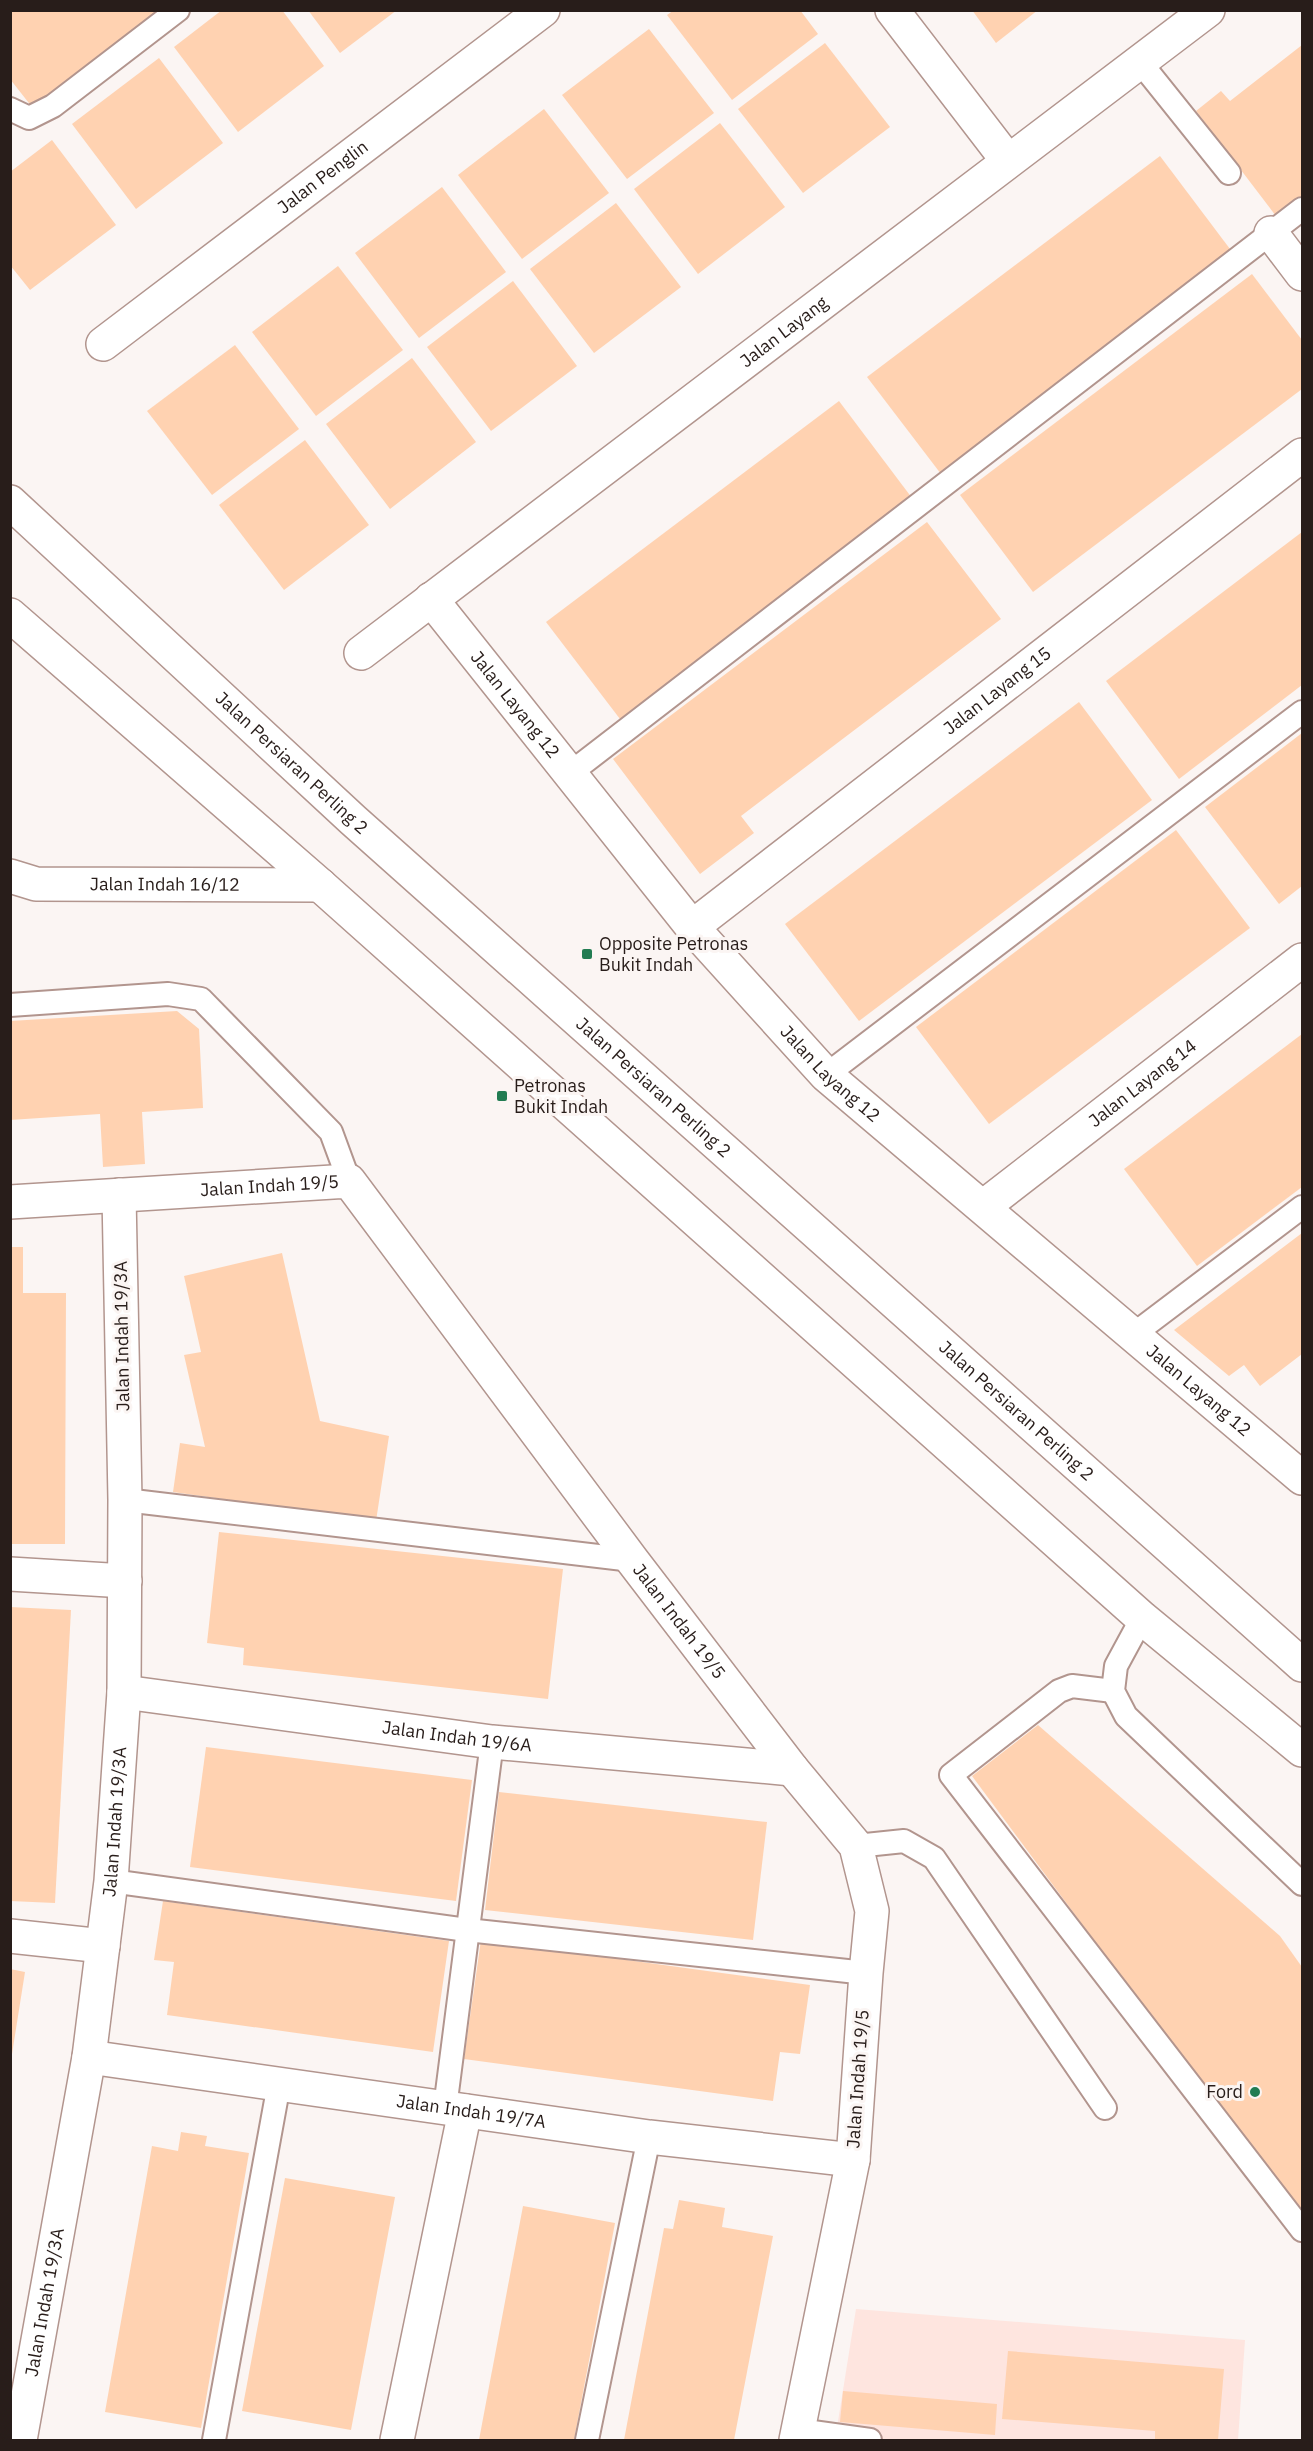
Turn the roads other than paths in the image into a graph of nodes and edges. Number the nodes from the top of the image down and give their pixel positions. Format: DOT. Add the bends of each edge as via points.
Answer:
graph roads {
  1 [pos="177,10"];
  2 [pos="543,10"];
  3 [pos="892,10"];
  4 [pos="1208,10"];
  5 [pos="1140,62"];
  6 [pos="10,109"];
  7 [pos="1008,161"];
  8 [pos="1229,173"];
  9 [pos="1302,209"];
  10 [pos="1271,233"];
  11 [pos="1302,274"];
  12 [pos="103,344"];
  13 [pos="1302,455"];
  14 [pos="10,502"];
  15 [pos="431,599"];
  16 [pos="10,615"];
  17 [pos="361,653"];
  18 [pos="1302,712"];
  19 [pos="569,774"];
  20 [pos="10,876"];
  21 [pos="320,885"];
  22 [pos="692,927"];
  23 [pos="1302,960"];
  24 [pos="10,1005"];
  25 [pos="826,1075"];
  26 [pos="349,1181"];
  27 [pos="119,1195"];
  28 [pos="10,1202"];
  29 [pos="983,1207"];
  30 [pos="1302,1207"];
  31 [pos="1134,1334"];
  32 [pos="1299,1468"];
  33 [pos="125,1500"];
  34 [pos="632,1560"];
  35 [pos="10,1574"];
  36 [pos="125,1581"];
  37 [pos="1142,1618"];
  38 [pos="1302,1665"];
  39 [pos="1113,1691"];
  40 [pos="124,1692"];
  41 [pos="492,1742"];
  42 [pos="1302,1750"];
  43 [pos="792,1769"];
  44 [pos="856,1846"];
  45 [pos="111,1881"];
  46 [pos="1302,1884"];
  47 [pos="467,1930"];
  48 [pos="10,1936"];
  49 [pos="103,1946"];
  50 [pos="866,1973"];
  51 [pos="89,2057"];
  52 [pos="279,2084"];
  53 [pos="1105,2108"];
  54 [pos="455,2109"];
  55 [pos="649,2137"];
  56 [pos="853,2160"];
  57 [pos="1302,2230"];
  58 [pos="18,2431"];
  59 [pos="797,2435"];
  60 [pos="214,2440"];
  61 [pos="397,2440"];
  62 [pos="587,2440"];
  63 [pos="870,2440"];
  1 -- 6 [label="lane" via="53,106 29,118"];
  2 -- 12 [label="street, Jalan Penglin"];
  3 -- 7 [label="street"];
  4 -- 5 [label="street, Jalan Layang"];
  5 -- 7 [label="street, Jalan Layang"];
  5 -- 8 [label="lane"];
  7 -- 15 [label="street, Jalan Layang"];
  9 -- 10 [label="lane"];
  10 -- 11 [label="street"];
  10 -- 19 [label="lane"];
  13 -- 22 [label="street, Jalan Layang 15"];
  14 -- 38 [label="street, Jalan Persiaran Perling 2" via="353,820"];
  15 -- 17 [label="street, Jalan Layang"];
  15 -- 19 [label="street, Jalan Layang 12"];
  16 -- 21 [label="street"];
  18 -- 25 [label="lane"];
  19 -- 22 [label="street, Jalan Layang 12"];
  20 -- 21 [label="street, Jalan Indah 16/12" via="36,884"];
  21 -- 37 [label="street"];
  22 -- 25 [label="street, Jalan Layang 12"];
  23 -- 29 [label="street, Jalan Layang 14"];
  24 -- 26 [label="lane" via="168,994 201,999 331,1132"];
  25 -- 29 [label="street, Jalan Layang 12"];
  26 -- 27 [label="street, Jalan Indah 19/5"];
  26 -- 34 [label="street, Jalan Indah 19/5"];
  27 -- 28 [label="street, Jalan Indah 19/5"];
  27 -- 33 [label="street, Jalan Indah 19/3A"];
  29 -- 31 [label="street, Jalan Layang 12"];
  30 -- 31 [label="lane"];
  31 -- 32 [label="street, Jalan Layang 12"];
  33 -- 34 [label="lane"];
  33 -- 36 [label="street, Jalan Indah 19/3A"];
  34 -- 43 [label="street, Jalan Indah 19/5"];
  35 -- 36 [label="street"];
  36 -- 40 [label="street, Jalan Indah 19/3A"];
  37 -- 39 [label="lane" via="1116,1666"];
  37 -- 42 [label="street"];
  39 -- 46 [label="lane" via="1126,1716"];
  39 -- 57 [label="lane" via="1072,1686 1059,1691 951,1775"];
  40 -- 41 [label="street, Jalan Indah 19/6A"];
  40 -- 45 [label="street, Jalan Indah 19/3A"];
  41 -- 43 [label="street, Jalan Indah 19/6A"];
  41 -- 47 [label="lane"];
  43 -- 44 [label="street, Jalan Indah 19/5"];
  44 -- 50 [label="street, Jalan Indah 19/5" via="872,1911"];
  44 -- 53 [label="lane" via="904,1841 934,1858"];
  45 -- 47 [label="lane"];
  45 -- 49 [label="street, Jalan Indah 19/3A"];
  47 -- 50 [label="lane"];
  47 -- 54 [label="lane"];
  48 -- 49 [label="street"];
  49 -- 51 [label="street, Jalan Indah 19/3A"];
  50 -- 56 [label="street, Jalan Indah 19/5"];
  51 -- 52 [label="street, Jalan Indah 19/7A"];
  51 -- 58 [label="street, Jalan Indah 19/3A"];
  52 -- 54 [label="street, Jalan Indah 19/7A"];
  52 -- 60 [label="lane"];
  54 -- 55 [label="street, Jalan Indah 19/7A"];
  54 -- 61 [label="street"];
  55 -- 56 [label="street, Jalan Indah 19/7A"];
  55 -- 62 [label="lane"];
  56 -- 59 [label="street, Jalan Indah 19/5"];
  59 -- 63 [label="lane"];
}
